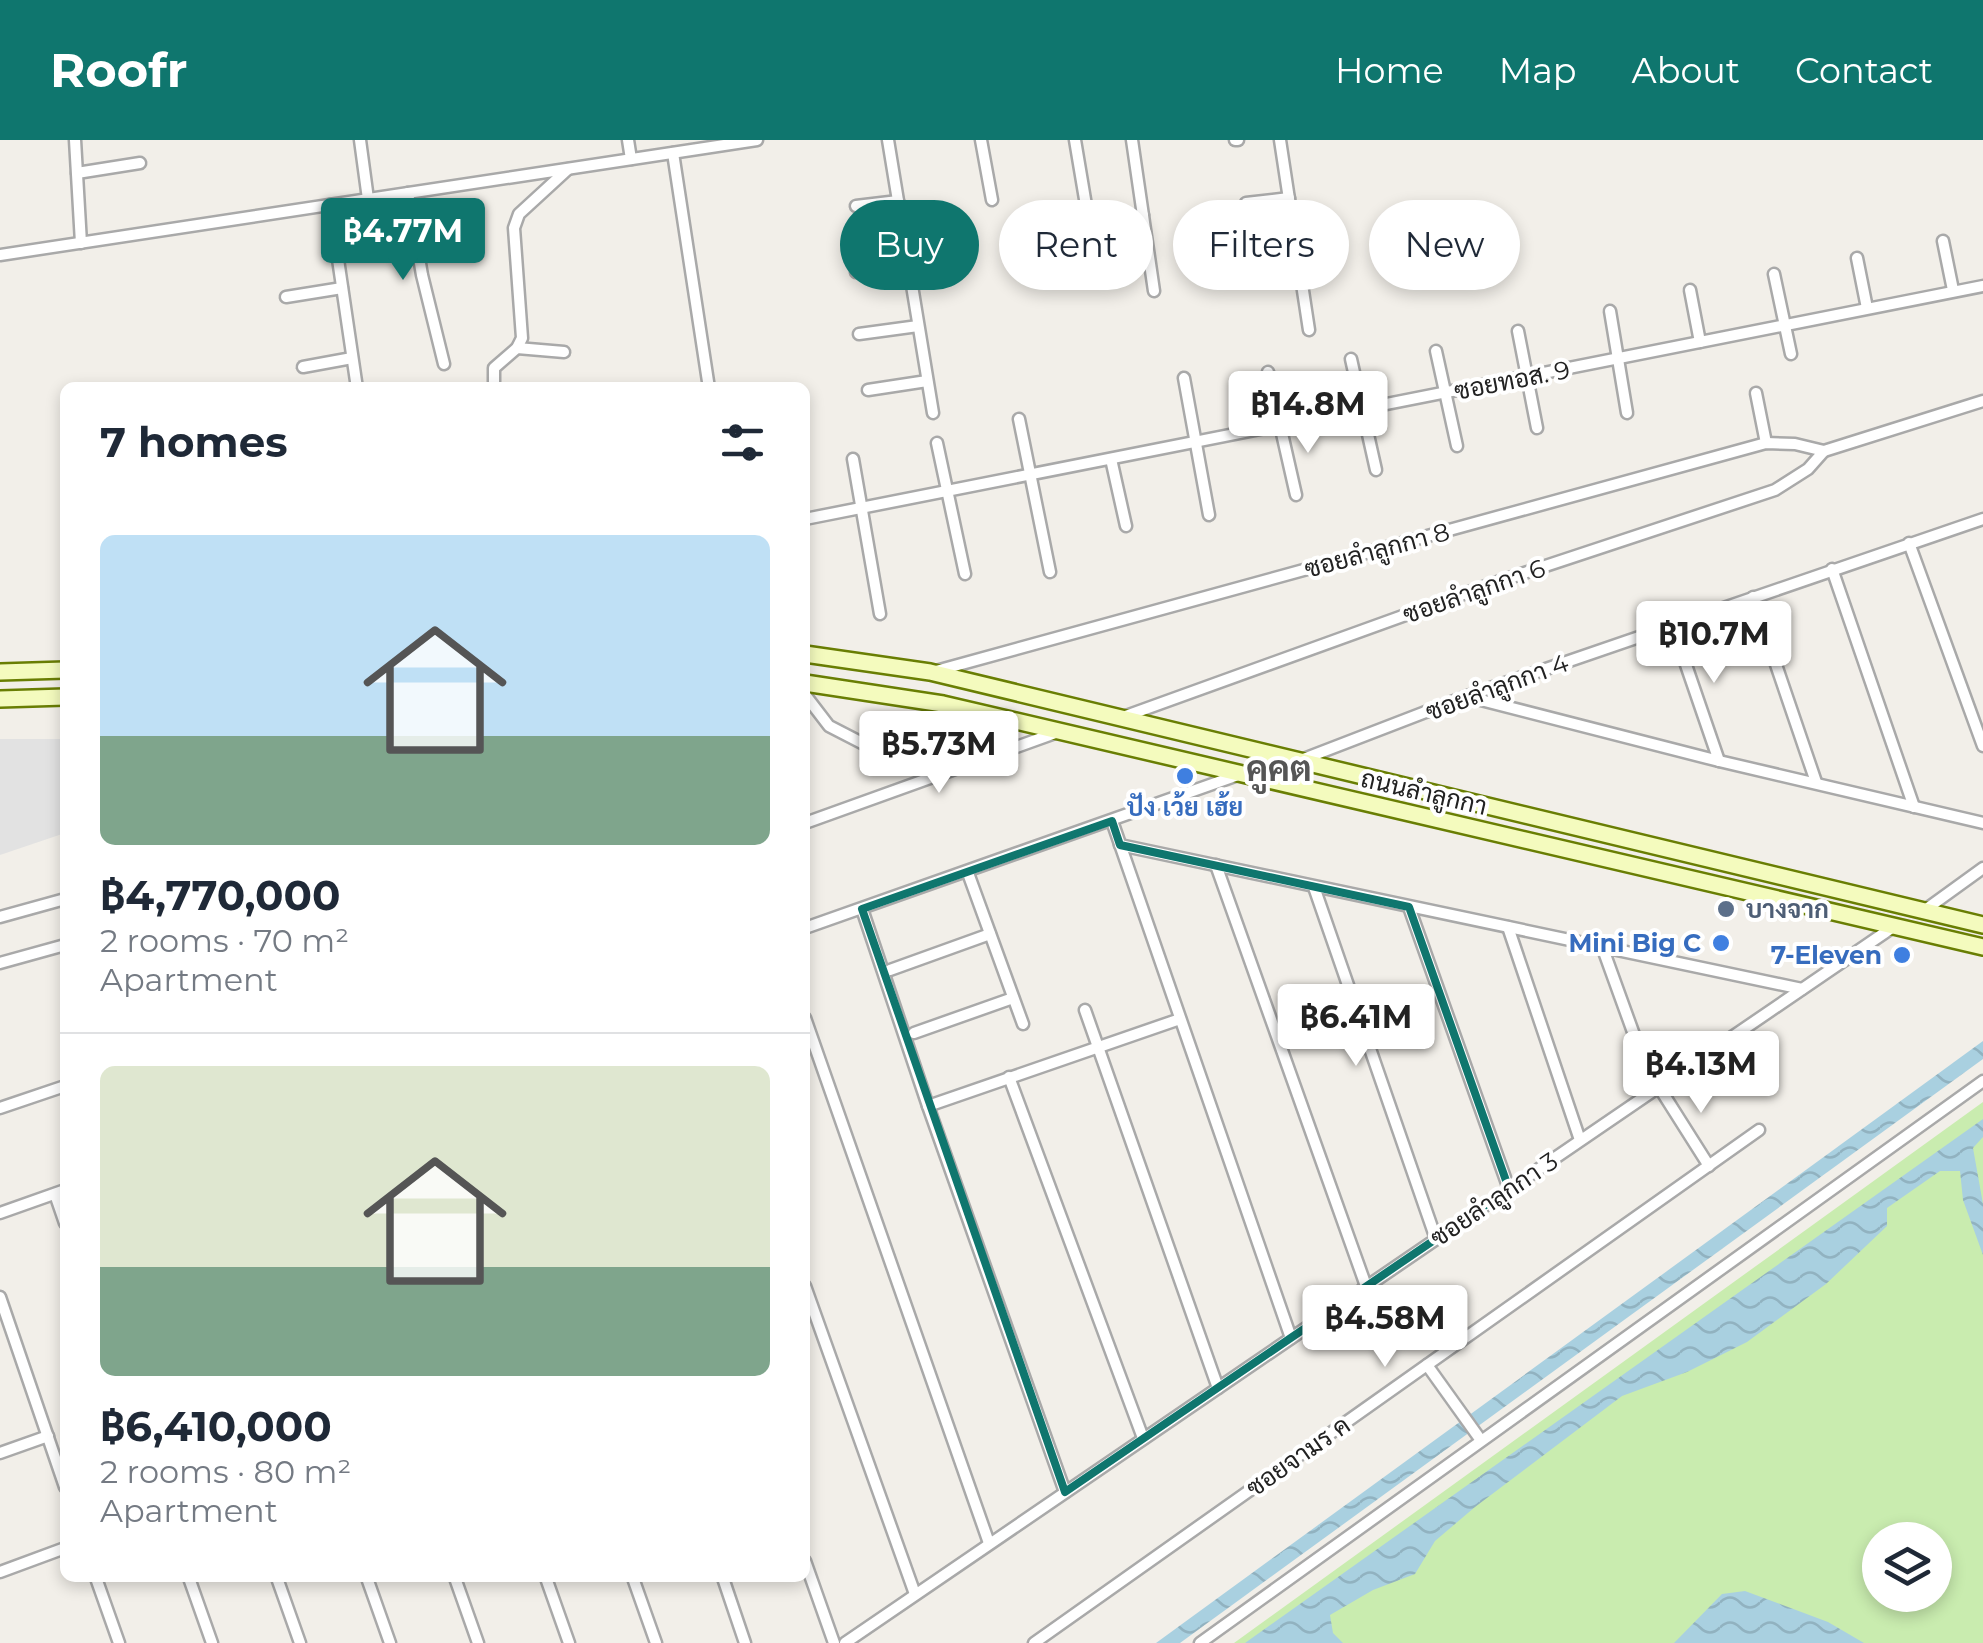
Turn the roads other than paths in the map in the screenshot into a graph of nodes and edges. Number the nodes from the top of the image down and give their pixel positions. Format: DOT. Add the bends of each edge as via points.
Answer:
graph roads {
  1 [pos="75,140"];
  2 [pos="360,140"];
  3 [pos="628,140"];
  4 [pos="757,140"];
  5 [pos="888,140"];
  6 [pos="981,140"];
  7 [pos="1075,140"];
  8 [pos="1132,140"];
  9 [pos="1280,140"];
  10 [pos="673,153"];
  11 [pos="631,159"];
  12 [pos="140,163"];
  13 [pos="568,168"];
  14 [pos="77,172"];
  15 [pos="408,193"];
  16 [pos="1289,198"];
  17 [pos="368,199"];
  18 [pos="898,200"];
  19 [pos="992,200"];
  20 [pos="1084,200"];
  21 [pos="1141,200"];
  22 [pos="1268,200"];
  23 [pos="330,205"];
  24 [pos="1943,241"];
  25 [pos="82,243"];
  26 [pos="0,255"];
  27 [pos="1857,258"];
  28 [pos="1774,274"];
  29 [pos="1153,284"];
  30 [pos="1983,286"];
  31 [pos="342,288"];
  32 [pos="913,290"];
  33 [pos="1303,290"];
  34 [pos="1690,290"];
  35 [pos="1954,290"];
  36 [pos="1154,291"];
  37 [pos="286,297"];
  38 [pos="1867,308"];
  39 [pos="1610,311"];
  40 [pos="1785,324"];
  41 [pos="918,326"];
  42 [pos="1310,330"];
  43 [pos="1518,331"];
  44 [pos="859,334"];
  45 [pos="1700,342"];
  46 [pos="517,348"];
  47 [pos="1436,351"];
  48 [pos="564,352"];
  49 [pos="1791,354"];
  50 [pos="352,358"];
  51 [pos="1351,358"];
  52 [pos="1617,358"];
  53 [pos="444,364"];
  54 [pos="303,367"];
  55 [pos="1268,372"];
  56 [pos="1525,377"];
  57 [pos="1184,378"];
  58 [pos="926,381"];
  59 [pos="356,382"];
  60 [pos="494,382"];
  61 [pos="708,382"];
  62 [pos="868,390"];
  63 [pos="1446,393"];
  64 [pos="1756,393"];
  65 [pos="1983,402"];
  66 [pos="1362,410"];
  67 [pos="933,413"];
  68 [pos="1628,413"];
  69 [pos="1019,419"];
  70 [pos="1280,426"];
  71 [pos="1537,428"];
  72 [pos="1196,442"];
  73 [pos="938,443"];
  74 [pos="1766,443"];
  75 [pos="1458,446"];
  76 [pos="1824,450"];
  77 [pos="853,459"];
  78 [pos="1111,459"];
  79 [pos="1376,470"];
  80 [pos="1031,474"];
  81 [pos="947,491"];
  82 [pos="1296,496"];
  83 [pos="863,508"];
  84 [pos="1209,515"];
  85 [pos="810,517"];
  86 [pos="1983,518"];
  87 [pos="1126,526"];
  88 [pos="1909,542"];
  89 [pos="1832,570"];
  90 [pos="1050,572"];
  91 [pos="965,574"];
  92 [pos="1753,598"];
  93 [pos="880,614"];
  94 [pos="1672,624"];
  95 [pos="810,655"];
  96 [pos="60,670"];
  97 [pos="0,672"];
  98 [pos="930,672"];
  99 [pos="810,690"];
  100 [pos="1467,696"];
  101 [pos="60,697"];
  102 [pos="0,698"];
  103 [pos="810,698"];
  104 [pos="1116,720"];
  105 [pos="1060,731"];
  106 [pos="1983,746"];
  107 [pos="894,759"];
  108 [pos="1719,760"];
  109 [pos="1296,762"];
  110 [pos="1243,774"];
  111 [pos="1816,782"];
  112 [pos="1914,807"];
  113 [pos="810,821"];
  114 [pos="1112,821"];
  115 [pos="1983,823"];
  116 [pos="1120,845"];
  117 [pos="1216,864"];
  118 [pos="1983,868"];
  119 [pos="968,872"];
  120 [pos="1314,887"];
  121 [pos="60,901"];
  122 [pos="1410,907"];
  123 [pos="862,909"];
  124 [pos="1925,910"];
  125 [pos="0,917"];
  126 [pos="1896,925"];
  127 [pos="1983,925"];
  128 [pos="810,926"];
  129 [pos="1508,928"];
  130 [pos="990,934"];
  131 [pos="60,946"];
  132 [pos="1983,947"];
  133 [pos="1603,949"];
  134 [pos="0,963"];
  135 [pos="890,970"];
  136 [pos="1802,989"];
  137 [pos="1013,998"];
  138 [pos="1084,1010"];
  139 [pos="1180,1018"];
  140 [pos="1022,1024"];
  141 [pos="810,1032"];
  142 [pos="914,1033"];
  143 [pos="1099,1046"];
  144 [pos="1010,1077"];
  145 [pos="1983,1081"];
  146 [pos="60,1088"];
  147 [pos="1656,1089"];
  148 [pos="928,1106"];
  149 [pos="0,1108"];
  150 [pos="1759,1130"];
  151 [pos="1580,1140"];
  152 [pos="1709,1166"];
  153 [pos="1509,1189"];
  154 [pos="60,1192"];
  155 [pos="0,1213"];
  156 [pos="1436,1238"];
  157 [pos="1366,1286"];
  158 [pos="0,1297"];
  159 [pos="810,1300"];
  160 [pos="12,1333"];
  161 [pos="0,1338"];
  162 [pos="1291,1338"];
  163 [pos="1427,1365"];
  164 [pos="1218,1388"];
  165 [pos="48,1436"];
  166 [pos="1143,1438"];
  167 [pos="1480,1439"];
  168 [pos="0,1453"];
  169 [pos="60,1472"];
  170 [pos="1065,1492"];
  171 [pos="989,1543"];
  172 [pos="60,1550"];
  173 [pos="0,1572"];
  174 [pos="810,1575"];
  175 [pos="97,1582"];
  176 [pos="190,1582"];
  177 [pos="278,1582"];
  178 [pos="368,1582"];
  179 [pos="456,1582"];
  180 [pos="547,1582"];
  181 [pos="634,1582"];
  182 [pos="723,1582"];
  183 [pos="915,1594"];
  184 [pos="120,1643"];
  185 [pos="212,1643"];
  186 [pos="300,1643"];
  187 [pos="390,1643"];
  188 [pos="478,1643"];
  189 [pos="569,1643"];
  190 [pos="656,1643"];
  191 [pos="746,1643"];
  192 [pos="834,1643"];
  193 [pos="845,1643"];
  194 [pos="1034,1643"];
  195 [pos="1200,1643"];
  1 -- 14 [label="street"];
  2 -- 17 [label="street"];
  3 -- 11 [label="street"];
  4 -- 10 [label="street"];
  5 -- 18 [label="street"];
  6 -- 19 [label="street"];
  7 -- 20 [label="street"];
  8 -- 21 [label="street"];
  9 -- 16 [label="street"];
  10 -- 11 [label="street"];
  10 -- 61 [label="street"];
  11 -- 13 [label="street"];
  12 -- 14 [label="street"];
  13 -- 15 [label="street"];
  13 -- 46 [label="street" via="514,228 522,322"];
  14 -- 25 [label="street"];
  15 -- 17 [label="street"];
  15 -- 53 [label="street"];
  16 -- 22 [label="street"];
  17 -- 23 [label="street"];
  23 -- 25 [label="street"];
  23 -- 31 [label="street"];
  24 -- 35 [label="street"];
  25 -- 26 [label="street"];
  27 -- 38 [label="street"];
  28 -- 40 [label="street"];
  29 -- 36 [label="street"];
  30 -- 35 [label="street, ซอยทอส. 9"];
  31 -- 37 [label="street"];
  31 -- 50 [label="street"];
  32 -- 41 [label="street"];
  33 -- 42 [label="street"];
  34 -- 45 [label="street"];
  35 -- 38 [label="street, ซอยทอส. 9"];
  38 -- 40 [label="street, ซอยทอส. 9"];
  39 -- 52 [label="street"];
  40 -- 45 [label="street, ซอยทอส. 9"];
  40 -- 49 [label="street"];
  41 -- 44 [label="street"];
  41 -- 58 [label="street"];
  43 -- 56 [label="street"];
  45 -- 52 [label="street, ซอยทอส. 9"];
  46 -- 48 [label="street"];
  46 -- 60 [label="street" via="494,368"];
  47 -- 63 [label="street"];
  50 -- 54 [label="street"];
  50 -- 59 [label="street"];
  51 -- 66 [label="street"];
  52 -- 56 [label="street, ซอยทอส. 9"];
  52 -- 68 [label="street"];
  55 -- 70 [label="street"];
  56 -- 63 [label="street, ซอยทอส. 9"];
  56 -- 71 [label="street"];
  57 -- 72 [label="street"];
  58 -- 62 [label="street"];
  58 -- 67 [label="street"];
  63 -- 66 [label="street, ซอยทอส. 9"];
  63 -- 75 [label="street"];
  64 -- 74 [label="street"];
  65 -- 76 [label="street"];
  66 -- 70 [label="street, ซอยทอส. 9"];
  66 -- 79 [label="street"];
  69 -- 80 [label="street"];
  70 -- 72 [label="street, ซอยทอส. 9"];
  70 -- 82 [label="street"];
  72 -- 78 [label="street, ซอยทอส. 9"];
  72 -- 84 [label="street"];
  73 -- 81 [label="street"];
  74 -- 76 [label="street, ซอยลำลูกกา 8"];
  74 -- 98 [label="street, ซอยลำลูกกา 8"];
  76 -- 104 [label="street, ซอยลำลูกกา 6" via="1775,490 1494,582"];
  77 -- 83 [label="street"];
  78 -- 80 [label="street, ซอยทอส. 9"];
  78 -- 87 [label="street"];
  80 -- 81 [label="street, ซอยทอส. 9"];
  80 -- 90 [label="street"];
  81 -- 83 [label="street, ซอยทอส. 9"];
  81 -- 91 [label="street"];
  83 -- 85 [label="street, ซอยทอส. 9"];
  83 -- 93 [label="street"];
  86 -- 88 [label="street, ซอยลำลูกกา 4"];
  88 -- 89 [label="street, ซอยลำลูกกา 4"];
  88 -- 106 [label="street"];
  89 -- 92 [label="street, ซอยลำลูกกา 4"];
  89 -- 112 [label="street"];
  92 -- 94 [label="street, ซอยลำลูกกา 4"];
  92 -- 111 [label="street"];
  94 -- 100 [label="street, ซอยลำลูกกา 4"];
  94 -- 108 [label="street"];
  95 -- 98 [label="main road, ถนนลำลูกกา"];
  96 -- 97 [label="main road"];
  98 -- 104 [label="main road, ถนนลำลูกกา"];
  99 -- 105 [label="main road, ถนนลำลูกกา" via="823,685 943,704"];
  100 -- 108 [label="street"];
  100 -- 109 [label="street, ซอยลำลูกกา 4"];
  101 -- 102 [label="main road"];
  103 -- 107 [label="street" via="829,726"];
  104 -- 109 [label="main road, ถนนลำลูกกา"];
  105 -- 110 [label="main road, ถนนลำลูกกา"];
  105 -- 113 [label="street"];
  108 -- 111 [label="street"];
  109 -- 124 [label="main road, ถนนลำลูกกา"];
  110 -- 114 [label="street"];
  110 -- 126 [label="main road, ถนนลำลูกกา"];
  111 -- 112 [label="street"];
  112 -- 115 [label="street"];
  114 -- 116 [label="street"];
  114 -- 119 [label="street"];
  116 -- 117 [label="street"];
  116 -- 139 [label="street"];
  117 -- 120 [label="street"];
  117 -- 157 [label="street"];
  118 -- 124 [label="street"];
  119 -- 123 [label="street"];
  119 -- 130 [label="street"];
  120 -- 122 [label="street"];
  120 -- 156 [label="street"];
  121 -- 125 [label="street"];
  122 -- 129 [label="street"];
  122 -- 153 [label="street"];
  123 -- 128 [label="street"];
  123 -- 148 [label="street"];
  124 -- 127 [label="main road, ถนนลำลูกกา"];
  126 -- 132 [label="main road, ถนนลำลูกกา"];
  126 -- 136 [label="street, ซอยลำลูกกา 3"];
  129 -- 133 [label="street"];
  129 -- 151 [label="street"];
  130 -- 135 [label="street"];
  130 -- 137 [label="street"];
  131 -- 134 [label="street"];
  133 -- 136 [label="street"];
  133 -- 147 [label="street"];
  136 -- 147 [label="street, ซอยลำลูกกา 3"];
  137 -- 140 [label="street"];
  137 -- 142 [label="street"];
  138 -- 143 [label="street"];
  139 -- 143 [label="street"];
  139 -- 162 [label="street"];
  141 -- 171 [label="street"];
  143 -- 144 [label="street"];
  143 -- 164 [label="street"];
  144 -- 148 [label="street"];
  144 -- 166 [label="street"];
  145 -- 167 [label="street"];
  146 -- 149 [label="street"];
  147 -- 151 [label="street, ซอยลำลูกกา 3"];
  147 -- 152 [label="street"];
  148 -- 170 [label="street"];
  150 -- 152 [label="street, ซอยจามร ค"];
  151 -- 153 [label="street, ซอยลำลูกกา 3"];
  152 -- 163 [label="street, ซอยจามร ค"];
  153 -- 156 [label="street, ซอยลำลูกกา 3"];
  154 -- 155 [label="street"];
  156 -- 157 [label="street, ซอยลำลูกกา 3"];
  157 -- 162 [label="street, ซอยลำลูกกา 3"];
  158 -- 160 [label="street"];
  159 -- 183 [label="street"];
  160 -- 161 [label="street"];
  160 -- 165 [label="street"];
  162 -- 164 [label="street, ซอยลำลูกกา 3"];
  163 -- 167 [label="street"];
  163 -- 194 [label="street, ซอยจามร ค"];
  164 -- 166 [label="street, ซอยลำลูกกา 3"];
  165 -- 168 [label="street"];
  165 -- 169 [label="street"];
  166 -- 170 [label="street, ซอยลำลูกกา 3"];
  167 -- 195 [label="street"];
  170 -- 171 [label="street, ซอยลำลูกกา 3"];
  171 -- 183 [label="street, ซอยลำลูกกา 3"];
  172 -- 173 [label="street"];
  174 -- 192 [label="street"];
  175 -- 184 [label="street"];
  176 -- 185 [label="street"];
  177 -- 186 [label="street"];
  178 -- 187 [label="street"];
  179 -- 188 [label="street"];
  180 -- 189 [label="street"];
  181 -- 190 [label="street"];
  182 -- 191 [label="street"];
  183 -- 193 [label="street, ซอยลำลูกกา 3"];
}
